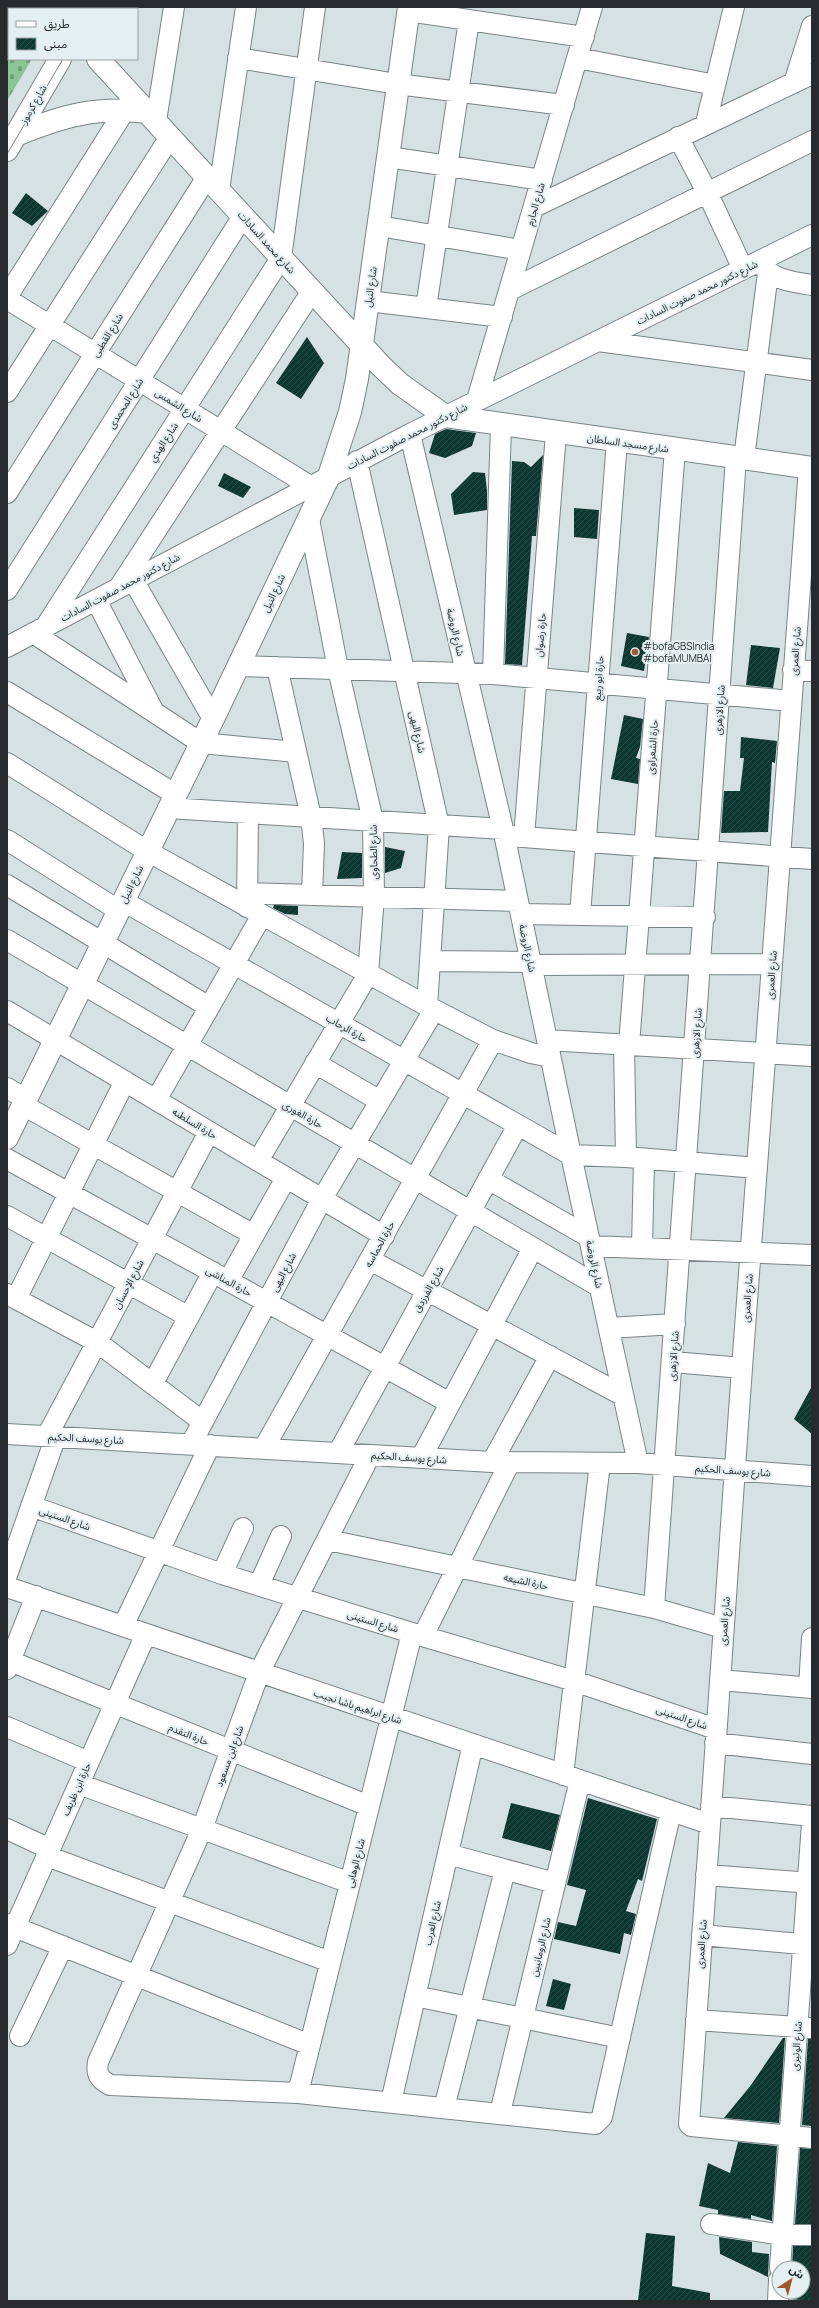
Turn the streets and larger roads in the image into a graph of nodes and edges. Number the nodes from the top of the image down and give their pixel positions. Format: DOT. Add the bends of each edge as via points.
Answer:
graph roads {
  1 [pos="174,7"];
  2 [pos="246,7"];
  3 [pos="315,7"];
  4 [pos="592,7"];
  5 [pos="734,7"];
  6 [pos="409,9"];
  7 [pos="469,20"];
  8 [pos="812,26"];
  9 [pos="584,37"];
  10 [pos="238,58"];
  11 [pos="578,58"];
  12 [pos="59,60"];
  13 [pos="99,60"];
  14 [pos="306,70"];
  15 [pos="812,74"];
  16 [pos="794,83"];
  17 [pos="397,84"];
  18 [pos="715,85"];
  19 [pos="460,92"];
  20 [pos="564,105"];
  21 [pos="125,110"];
  22 [pos="158,123"];
  23 [pos="706,123"];
  24 [pos="678,137"];
  25 [pos="812,141"];
  26 [pos="11,142"];
  27 [pos="388,157"];
  28 [pos="448,166"];
  29 [pos="542,180"];
  30 [pos="213,184"];
  31 [pos="708,192"];
  32 [pos="534,207"];
  33 [pos="243,216"];
  34 [pos="379,226"];
  35 [pos="437,236"];
  36 [pos="812,236"];
  37 [pos="522,250"];
  38 [pos="281,258"];
  39 [pos="757,268"];
  40 [pos="812,285"];
  41 [pos="510,290"];
  42 [pos="312,291"];
  43 [pos="7,298"];
  44 [pos="368,301"];
  45 [pos="426,308"];
  46 [pos="502,317"];
  47 [pos="50,325"];
  48 [pos="598,341"];
  49 [pos="362,345"];
  50 [pos="96,353"];
  51 [pos="757,362"];
  52 [pos="812,370"];
  53 [pos="139,380"];
  54 [pos="7,392"];
  55 [pos="477,400"];
  56 [pos="185,408"];
  57 [pos="445,416"];
  58 [pos="501,425"];
  59 [pos="221,431"];
  60 [pos="556,433"];
  61 [pos="410,434"];
  62 [pos="617,441"];
  63 [pos="675,449"];
  64 [pos="740,458"];
  65 [pos="357,461"];
  66 [pos="810,468"];
  67 [pos="329,476"];
  68 [pos="310,486"];
  69 [pos="7,494"];
  70 [pos="309,519"];
  71 [pos="126,584"];
  72 [pos="7,590"];
  73 [pos="96,600"];
  74 [pos="23,636"];
  75 [pos="238,666"];
  76 [pos="277,667"];
  77 [pos="338,669"];
  78 [pos="803,670"];
  79 [pos="404,672"];
  80 [pos="466,674"];
  81 [pos="493,674"];
  82 [pos="536,678"];
  83 [pos="598,683"];
  84 [pos="657,689"];
  85 [pos="7,692"];
  86 [pos="720,694"];
  87 [pos="791,701"];
  88 [pos="155,714"];
  89 [pos="213,719"];
  90 [pos="201,743"];
  91 [pos="296,752"];
  92 [pos="7,763"];
  93 [pos="172,801"];
  94 [pos="248,813"];
  95 [pos="311,817"];
  96 [pos="373,821"];
  97 [pos="439,826"];
  98 [pos="504,833"];
  99 [pos="524,837"];
  100 [pos="7,840"];
  101 [pos="586,842"];
  102 [pos="645,846"];
  103 [pos="147,851"];
  104 [pos="710,851"];
  105 [pos="780,856"];
  106 [pos="812,859"];
  107 [pos="7,885"];
  108 [pos="312,895"];
  109 [pos="374,897"];
  110 [pos="436,898"];
  111 [pos="120,905"];
  112 [pos="252,905"];
  113 [pos="519,907"];
  114 [pos="580,916"];
  115 [pos="640,916"];
  116 [pos="705,916"];
  117 [pos="7,940"];
  118 [pos="102,942"];
  119 [pos="430,961"];
  120 [pos="531,963"];
  121 [pos="234,964"];
  122 [pos="636,964"];
  123 [pos="702,964"];
  124 [pos="772,964"];
  125 [pos="368,974"];
  126 [pos="81,985"];
  127 [pos="209,1007"];
  128 [pos="430,1008"];
  129 [pos="7,1010"];
  130 [pos="338,1023"];
  131 [pos="55,1039"];
  132 [pos="492,1040"];
  133 [pos="627,1045"];
  134 [pos="187,1046"];
  135 [pos="548,1049"];
  136 [pos="695,1049"];
  137 [pos="765,1053"];
  138 [pos="812,1056"];
  139 [pos="404,1060"];
  140 [pos="315,1063"];
  141 [pos="125,1081"];
  142 [pos="7,1088"];
  143 [pos="463,1094"];
  144 [pos="156,1100"];
  145 [pos="380,1101"];
  146 [pos="24,1102"];
  147 [pos="290,1106"];
  148 [pos="518,1125"];
  149 [pos="209,1132"];
  150 [pos="7,1138"];
  151 [pos="93,1144"];
  152 [pos="355,1144"];
  153 [pos="571,1155"];
  154 [pos="635,1158"];
  155 [pos="7,1159"];
  156 [pos="258,1161"];
  157 [pos="687,1162"];
  158 [pos="756,1168"];
  159 [pos="286,1178"];
  160 [pos="415,1179"];
  161 [pos="488,1179"];
  162 [pos="177,1192"];
  163 [pos="69,1193"];
  164 [pos="322,1199"];
  165 [pos="470,1212"];
  166 [pos="7,1216"];
  167 [pos="254,1235"];
  168 [pos="384,1236"];
  169 [pos="46,1238"];
  170 [pos="152,1239"];
  171 [pos="590,1241"];
  172 [pos="533,1248"];
  173 [pos="642,1248"];
  174 [pos="681,1249"];
  175 [pos="750,1252"];
  176 [pos="812,1255"];
  177 [pos="370,1260"];
  178 [pos="220,1276"];
  179 [pos="128,1283"];
  180 [pos="600,1287"];
  181 [pos="427,1290"];
  182 [pos="12,1297"];
  183 [pos="267,1302"];
  184 [pos="189,1317"];
  185 [pos="675,1324"];
  186 [pos="492,1325"];
  187 [pos="609,1328"];
  188 [pos="327,1335"];
  189 [pos="97,1342"];
  190 [pos="550,1356"];
  191 [pos="672,1362"];
  192 [pos="385,1367"];
  193 [pos="742,1368"];
  194 [pos="153,1384"];
  195 [pos="622,1394"];
  196 [pos="450,1403"];
  197 [pos="203,1422"];
  198 [pos="7,1434"];
  199 [pos="51,1436"];
  200 [pos="191,1444"];
  201 [pos="210,1445"];
  202 [pos="264,1448"];
  203 [pos="338,1453"];
  204 [pos="370,1454"];
  205 [pos="420,1458"];
  206 [pos="501,1462"];
  207 [pos="600,1463"];
  208 [pos="638,1463"];
  209 [pos="665,1465"];
  210 [pos="735,1470"];
  211 [pos="812,1476"];
  212 [pos="31,1506"];
  213 [pos="243,1528"];
  214 [pos="281,1536"];
  215 [pos="328,1540"];
  216 [pos="159,1551"];
  217 [pos="458,1567"];
  218 [pos="222,1574"];
  219 [pos="7,1575"];
  220 [pos="259,1585"];
  221 [pos="7,1587"];
  222 [pos="585,1594"];
  223 [pos="36,1596"];
  224 [pos="298,1597"];
  225 [pos="654,1608"];
  226 [pos="123,1626"];
  227 [pos="723,1628"];
  228 [pos="146,1634"];
  229 [pos="417,1635"];
  230 [pos="812,1638"];
  231 [pos="9,1665"];
  232 [pos="259,1673"];
  233 [pos="720,1680"];
  234 [pos="574,1681"];
  235 [pos="810,1688"];
  236 [pos="114,1704"];
  237 [pos="391,1717"];
  238 [pos="7,1727"];
  239 [pos="716,1736"];
  240 [pos="473,1744"];
  241 [pos="231,1751"];
  242 [pos="812,1754"];
  243 [pos="89,1762"];
  244 [pos="571,1777"];
  245 [pos="79,1784"];
  246 [pos="369,1806"];
  247 [pos="671,1811"];
  248 [pos="710,1815"];
  249 [pos="812,1816"];
  250 [pos="812,1823"];
  251 [pos="7,1829"];
  252 [pos="202,1829"];
  253 [pos="48,1852"];
  254 [pos="448,1854"];
  255 [pos="505,1870"];
  256 [pos="706,1875"];
  257 [pos="350,1883"];
  258 [pos="555,1883"];
  259 [pos="810,1883"];
  260 [pos="170,1902"];
  261 [pos="11,1925"];
  262 [pos="702,1935"];
  263 [pos="808,1944"];
  264 [pos="7,1945"];
  265 [pos="63,1946"];
  266 [pos="330,1962"];
  267 [pos="137,1976"];
  268 [pos="415,1996"];
  269 [pos="470,2007"];
  270 [pos="523,2018"];
  271 [pos="696,2020"];
  272 [pos="805,2027"];
  273 [pos="20,2036"];
  274 [pos="620,2038"];
  275 [pos="310,2045"];
  276 [pos="298,2093"];
  277 [pos="391,2102"];
  278 [pos="444,2108"];
  279 [pos="500,2113"];
  280 [pos="789,2136"];
  281 [pos="812,2138"];
  282 [pos="712,2224"];
  283 [pos="782,2235"];
  284 [pos="812,2235"];
  285 [pos="780,2260"];
  1 -- 22 [label="street"];
  2 -- 10 [label="street"];
  3 -- 14 [label="street"];
  4 -- 9 [label="street, شارع الجارم"];
  5 -- 18 [label="street"];
  6 -- 7 [label="street"];
  6 -- 17 [label="street, شارع النيل"];
  7 -- 9 [label="street"];
  7 -- 19 [label="street"];
  8 -- 16 [label="street"];
  9 -- 11 [label="street, شارع الجارم"];
  10 -- 14 [label="street"];
  10 -- 30 [label="street"];
  11 -- 18 [label="street"];
  11 -- 20 [label="street, شارع الجارم"];
  12 -- 26 [label="street, شارع كرموز"];
  13 -- 22 [label="street, شارع محمد السادات"];
  14 -- 17 [label="street"];
  14 -- 38 [label="street"];
  15 -- 16 [label="street"];
  16 -- 23 [label="street"];
  17 -- 19 [label="street"];
  17 -- 27 [label="street, شارع النيل"];
  18 -- 23 [label="street"];
  19 -- 20 [label="street"];
  19 -- 28 [label="street"];
  20 -- 29 [label="street, شارع الجارم"];
  21 -- 22 [label="street"];
  21 -- 26 [label="street" via="89,111 60,118"];
  21 -- 43 [label="street"];
  22 -- 30 [label="street, شارع محمد السادات"];
  22 -- 47 [label="street"];
  23 -- 24 [label="street"];
  24 -- 31 [label="street"];
  24 -- 32 [label="street"];
  25 -- 31 [label="street"];
  27 -- 28 [label="street"];
  27 -- 34 [label="street, شارع النيل"];
  28 -- 29 [label="street"];
  28 -- 35 [label="street"];
  29 -- 32 [label="street, شارع الجارم"];
  30 -- 33 [label="street, شارع محمد السادات"];
  30 -- 50 [label="street, شارع القطبى"];
  31 -- 39 [label="street"];
  31 -- 41 [label="street"];
  32 -- 37 [label="street, شارع الجارم"];
  33 -- 38 [label="street, شارع محمد السادات"];
  33 -- 53 [label="street, شارع المحمدى"];
  34 -- 35 [label="street"];
  34 -- 44 [label="street, شارع النيل"];
  35 -- 37 [label="street"];
  35 -- 45 [label="street"];
  36 -- 39 [label="street, شارع دكتور محمد صفوت السادات"];
  37 -- 41 [label="street, شارع الجارم"];
  38 -- 42 [label="street, شارع محمد السادات"];
  38 -- 56 [label="street, شارع الهدي"];
  39 -- 40 [label="street" via="781,279"];
  39 -- 48 [label="street, شارع دكتور محمد صفوت السادات"];
  39 -- 51 [label="street, شارع الازهرى"];
  41 -- 46 [label="street, شارع الجارم"];
  42 -- 49 [label="street, شارع محمد السادات"];
  42 -- 59 [label="street"];
  43 -- 47 [label="street, شارع الشمس"];
  44 -- 45 [label="street"];
  44 -- 49 [label="street, شارع النيل"];
  45 -- 46 [label="street"];
  46 -- 55 [label="street, شارع الجارم"];
  47 -- 50 [label="street, شارع الشمس"];
  47 -- 54 [label="street"];
  48 -- 51 [label="street"];
  48 -- 55 [label="street, شارع دكتور محمد صفوت السادات"];
  49 -- 57 [label="street, شارع محمد السادات" via="400,384"];
  49 -- 67 [label="street, شارع النيل" via="350,412"];
  50 -- 53 [label="street, شارع الشمس"];
  50 -- 69 [label="street, شارع القطبى"];
  51 -- 52 [label="street"];
  51 -- 64 [label="street, شارع الازهرى"];
  53 -- 56 [label="street, شارع الشمس"];
  53 -- 72 [label="street, شارع المحمدى"];
  55 -- 57 [label="street, شارع دكتور محمد صفوت السادات"];
  56 -- 59 [label="street, شارع الشمس"];
  56 -- 74 [label="street, شارع الهدي"];
  57 -- 58 [label="street, شارع مسجد السلطان"];
  57 -- 61 [label="street, شارع دكتور محمد صفوت السادات"];
  58 -- 60 [label="street, شارع مسجد السلطان"];
  58 -- 81 [label="street"];
  59 -- 68 [label="street, شارع الشمس"];
  59 -- 71 [label="street"];
  60 -- 62 [label="street, شارع مسجد السلطان"];
  60 -- 82 [label="street, حارة رضوان"];
  61 -- 65 [label="street, شارع دكتور محمد صفوت السادات"];
  61 -- 80 [label="street, شارع الروضة"];
  62 -- 63 [label="street, شارع مسجد السلطان"];
  62 -- 83 [label="street, حارة ابو ربيع"];
  63 -- 64 [label="street, شارع مسجد السلطان"];
  63 -- 84 [label="street, حارة الشعراوى"];
  64 -- 66 [label="street, شارع مسجد السلطان"];
  64 -- 86 [label="street, شارع الازهرى"];
  65 -- 67 [label="street, شارع دكتور محمد صفوت السادات"];
  65 -- 79 [label="street, شارع البهى"];
  66 -- 78 [label="street, شارع العمرى"];
  67 -- 68 [label="street, شارع دكتور محمد صفوت السادات"];
  67 -- 70 [label="street, شارع النيل"];
  68 -- 71 [label="street, شارع دكتور محمد صفوت السادات"];
  70 -- 75 [label="street, شارع النيل"];
  70 -- 77 [label="street, شارع الطحاوى"];
  71 -- 73 [label="street, شارع دكتور محمد صفوت السادات"];
  71 -- 89 [label="street"];
  73 -- 74 [label="street, شارع دكتور محمد صفوت السادات"];
  73 -- 88 [label="street"];
  74 -- 88 [label="street"];
  75 -- 76 [label="street"];
  75 -- 89 [label="street, شارع النيل"];
  76 -- 77 [label="street"];
  76 -- 91 [label="street"];
  77 -- 79 [label="street"];
  77 -- 96 [label="street, شارع الطحاوى"];
  78 -- 87 [label="street, شارع العمرى"];
  79 -- 80 [label="street"];
  79 -- 97 [label="street, شارع البهى"];
  80 -- 81 [label="street"];
  80 -- 98 [label="street, شارع الروضة"];
  81 -- 82 [label="street"];
  82 -- 83 [label="street"];
  82 -- 99 [label="street, حارة رضوان"];
  83 -- 84 [label="street"];
  83 -- 101 [label="street, حارة ابو ربيع"];
  84 -- 86 [label="street"];
  84 -- 102 [label="street, حارة الشعراوى"];
  85 -- 93 [label="street"];
  86 -- 87 [label="street"];
  86 -- 104 [label="street, شارع الازهرى"];
  87 -- 105 [label="street, شارع العمرى"];
  88 -- 90 [label="street"];
  89 -- 90 [label="street, شارع النيل"];
  90 -- 91 [label="street"];
  90 -- 93 [label="street, شارع النيل"];
  91 -- 95 [label="street"];
  92 -- 103 [label="street"];
  93 -- 94 [label="street"];
  93 -- 103 [label="street, شارع النيل"];
  94 -- 95 [label="street"];
  94 -- 112 [label="street"];
  95 -- 96 [label="street"];
  95 -- 108 [label="street" via="314,843"];
  96 -- 97 [label="street"];
  96 -- 109 [label="street, شارع الطحاوى"];
  97 -- 98 [label="street"];
  97 -- 110 [label="street, شارع البهى"];
  98 -- 99 [label="street"];
  98 -- 113 [label="street, شارع الروضة"];
  99 -- 101 [label="street"];
  100 -- 111 [label="street, حارة الرحاب"];
  101 -- 102 [label="street"];
  101 -- 114 [label="street, حارة ابو ربيع"];
  102 -- 104 [label="street"];
  102 -- 115 [label="street, حارة الشعراوى"];
  103 -- 111 [label="street, شارع النيل"];
  103 -- 112 [label="street"];
  104 -- 105 [label="street"];
  104 -- 116 [label="street, شارع الازهرى"];
  105 -- 106 [label="street"];
  105 -- 124 [label="street, شارع العمرى"];
  107 -- 118 [label="street"];
  108 -- 109 [label="street"];
  108 -- 112 [label="street"];
  109 -- 110 [label="street"];
  109 -- 125 [label="street, شارع الطحاوى"];
  110 -- 113 [label="street"];
  110 -- 119 [label="street, شارع البهى"];
  111 -- 118 [label="street, شارع النيل"];
  111 -- 121 [label="street, حارة الرحاب"];
  112 -- 121 [label="street"];
  112 -- 125 [label="street"];
  113 -- 114 [label="street"];
  113 -- 120 [label="street, شارع الروضة"];
  114 -- 115 [label="street"];
  115 -- 116 [label="street"];
  115 -- 122 [label="street, حارة الشعراوى"];
  116 -- 123 [label="street, شارع الازهرى"];
  117 -- 126 [label="street, حارة الغورى"];
  118 -- 126 [label="street, شارع النيل"];
  118 -- 127 [label="street"];
  119 -- 120 [label="street"];
  119 -- 128 [label="street, شارع البهى"];
  120 -- 122 [label="street"];
  120 -- 135 [label="street, شارع الروضة"];
  121 -- 127 [label="street"];
  121 -- 130 [label="street, حارة الرحاب"];
  122 -- 123 [label="street"];
  122 -- 133 [label="street, حارة الشعراوى"];
  123 -- 124 [label="street"];
  123 -- 136 [label="street, شارع الازهرى"];
  124 -- 137 [label="street, شارع العمرى"];
  125 -- 128 [label="street"];
  125 -- 130 [label="street, شارع الطحاوى"];
  126 -- 131 [label="street, شارع النيل"];
  126 -- 134 [label="street, حارة الغورى"];
  127 -- 134 [label="street"];
  128 -- 132 [label="street"];
  128 -- 139 [label="street, شارع البهى"];
  129 -- 131 [label="street, حارة السلطنه"];
  130 -- 139 [label="street, حارة الرحاب"];
  130 -- 140 [label="street, شارع الطحاوى"];
  131 -- 141 [label="street, حارة السلطنه"];
  131 -- 146 [label="street, شارع النيل"];
  132 -- 135 [label="street" via="531,1053"];
  132 -- 143 [label="street, حارة الحماسه"];
  133 -- 135 [label="street"];
  133 -- 136 [label="street"];
  133 -- 154 [label="street, حارة الشعراوى"];
  134 -- 144 [label="street"];
  134 -- 147 [label="street, حارة الغورى"];
  135 -- 153 [label="street, شارع الروضة"];
  136 -- 137 [label="street"];
  136 -- 157 [label="street, شارع الازهرى"];
  137 -- 138 [label="street"];
  137 -- 158 [label="street, شارع العمرى"];
  139 -- 143 [label="street, حارة الرحاب"];
  139 -- 145 [label="street, شارع البهى"];
  140 -- 145 [label="street"];
  140 -- 147 [label="street, شارع الطحاوى"];
  141 -- 144 [label="street, حارة السلطنه"];
  141 -- 151 [label="street"];
  142 -- 146 [label="street"];
  143 -- 148 [label="street, حارة الرحاب"];
  143 -- 160 [label="street, حارة الحماسه"];
  144 -- 149 [label="street, حارة السلطنه"];
  145 -- 152 [label="street, شارع البهى"];
  146 -- 150 [label="street, شارع النيل"];
  146 -- 151 [label="street"];
  147 -- 152 [label="street, حارة الغورى"];
  147 -- 156 [label="street, شارع الطحاوى"];
  148 -- 153 [label="street, حارة الرحاب"];
  148 -- 161 [label="street, شارع الفرزدق"];
  149 -- 156 [label="street, حارة السلطنه"];
  149 -- 162 [label="street, شارع الإحسان"];
  151 -- 162 [label="street"];
  151 -- 163 [label="street"];
  152 -- 160 [label="street, حارة الغورى"];
  152 -- 164 [label="street, شارع البهى"];
  153 -- 154 [label="street"];
  153 -- 171 [label="street, شارع الروضة"];
  154 -- 157 [label="street"];
  154 -- 173 [label="street, حارة الشعراوى"];
  155 -- 163 [label="street, حارة المناشى"];
  156 -- 159 [label="street, حارة السلطنه"];
  157 -- 158 [label="street"];
  157 -- 174 [label="street, شارع الازهرى"];
  158 -- 175 [label="street, شارع العمرى"];
  159 -- 164 [label="street, حارة السلطنه"];
  159 -- 167 [label="street"];
  160 -- 165 [label="street, حارة الغورى"];
  160 -- 168 [label="street, حارة الحماسه"];
  161 -- 165 [label="street, شارع الفرزدق"];
  161 -- 171 [label="street"];
  162 -- 167 [label="street"];
  162 -- 170 [label="street, شارع الإحسان"];
  163 -- 169 [label="street"];
  163 -- 170 [label="street, حارة المناشى"];
  164 -- 168 [label="street, حارة السلطنه"];
  164 -- 183 [label="street, شارع البهى"];
  165 -- 172 [label="street, حارة الغورى"];
  165 -- 181 [label="street, شارع الفرزدق"];
  166 -- 169 [label="street"];
  167 -- 178 [label="street"];
  168 -- 177 [label="street, حارة الحماسه"];
  169 -- 179 [label="street"];
  169 -- 182 [label="street"];
  170 -- 178 [label="street, حارة المناشى"];
  170 -- 179 [label="street, شارع الإحسان"];
  171 -- 173 [label="street"];
  171 -- 180 [label="street, شارع الروضة"];
  172 -- 180 [label="street, حارة الغورى"];
  172 -- 186 [label="street"];
  173 -- 174 [label="street"];
  174 -- 175 [label="street"];
  174 -- 185 [label="street, شارع الازهرى"];
  175 -- 176 [label="street"];
  175 -- 193 [label="street, شارع العمرى"];
  177 -- 181 [label="street"];
  177 -- 188 [label="street, حارة الحماسه"];
  178 -- 183 [label="street, حارة المناشى"];
  178 -- 184 [label="street"];
  179 -- 184 [label="street"];
  179 -- 189 [label="street, شارع الإحسان"];
  180 -- 187 [label="street, شارع الروضة"];
  181 -- 186 [label="street"];
  181 -- 192 [label="street, شارع الفرزدق"];
  182 -- 189 [label="street"];
  183 -- 188 [label="street, حارة المناشى"];
  183 -- 197 [label="street, شارع البهى"];
  184 -- 194 [label="street"];
  185 -- 187 [label="street"];
  185 -- 191 [label="street, شارع الازهرى"];
  186 -- 190 [label="street"];
  186 -- 196 [label="street"];
  187 -- 195 [label="street, شارع الروضة"];
  188 -- 192 [label="street, حارة المناشى"];
  188 -- 202 [label="street, حارة الحماسه"];
  189 -- 194 [label="street"];
  189 -- 199 [label="street, شارع الإحسان"];
  190 -- 195 [label="street"];
  190 -- 206 [label="street, شارع الوهابى"];
  191 -- 193 [label="street"];
  191 -- 209 [label="street, شارع الازهرى"];
  192 -- 196 [label="street, حارة المناشى"];
  192 -- 203 [label="street, شارع الفرزدق"];
  193 -- 210 [label="street, شارع العمرى"];
  194 -- 197 [label="street"];
  195 -- 208 [label="street, شارع الروضة"];
  196 -- 205 [label="street"];
  197 -- 200 [label="street, شارع البهى"];
  198 -- 199 [label="street, شارع يوسف الحكيم"];
  199 -- 200 [label="street, شارع يوسف الحكيم"];
  199 -- 212 [label="street, شارع الإحسان"];
  200 -- 201 [label="street, شارع يوسف الحكيم"];
  201 -- 202 [label="street, شارع يوسف الحكيم"];
  201 -- 216 [label="street"];
  202 -- 203 [label="street, شارع يوسف الحكيم"];
  203 -- 204 [label="street, شارع يوسف الحكيم"];
  204 -- 205 [label="street, شارع يوسف الحكيم"];
  204 -- 215 [label="street, شارع ابن مسعود"];
  205 -- 206 [label="street, شارع يوسف الحكيم"];
  206 -- 207 [label="street, شارع يوسف الحكيم"];
  206 -- 217 [label="street, شارع الوهابى"];
  207 -- 208 [label="street, شارع يوسف الحكيم"];
  207 -- 222 [label="street, شارع الرومانيين"];
  208 -- 209 [label="street, شارع يوسف الحكيم"];
  209 -- 210 [label="street, شارع يوسف الحكيم"];
  209 -- 225 [label="street, شارع الازهرى"];
  210 -- 211 [label="street, شارع يوسف الحكيم"];
  210 -- 227 [label="street, شارع العمرى"];
  212 -- 216 [label="street, شارع الستينى"];
  212 -- 219 [label="street, شارع الإحسان"];
  213 -- 218 [label="street"];
  214 -- 220 [label="street"];
  215 -- 217 [label="street, حارة الشيعه"];
  215 -- 224 [label="street, شارع ابن مسعود"];
  216 -- 218 [label="street, شارع الستينى"];
  216 -- 226 [label="street"];
  217 -- 222 [label="street, حارة الشيعه"];
  217 -- 229 [label="street, شارع الوهابى"];
  218 -- 220 [label="street, شارع الستينى"];
  220 -- 224 [label="street, شارع الستينى"];
  221 -- 223 [label="street, شارع ابراهيم باشا نجيب"];
  222 -- 225 [label="street, حارة الشيعه"];
  222 -- 234 [label="street, شارع الرومانيين"];
  223 -- 226 [label="street, شارع ابراهيم باشا نجيب"];
  223 -- 231 [label="street"];
  224 -- 229 [label="street, شارع الستينى"];
  224 -- 232 [label="street, شارع ابن مسعود"];
  225 -- 227 [label="street, حارة الشيعه"];
  226 -- 228 [label="street, شارع ابراهيم باشا نجيب"];
  227 -- 233 [label="street, شارع العمرى"];
  228 -- 232 [label="street, شارع ابراهيم باشا نجيب"];
  228 -- 236 [label="street, حارة ابن ظريف"];
  229 -- 234 [label="street, شارع الستينى"];
  229 -- 237 [label="street, شارع الوهابى"];
  230 -- 235 [label="street"];
  231 -- 236 [label="street, حارة التقدم"];
  232 -- 237 [label="street, شارع ابراهيم باشا نجيب"];
  232 -- 241 [label="street, شارع ابن مسعود"];
  233 -- 235 [label="street"];
  233 -- 239 [label="street, شارع العمرى"];
  234 -- 239 [label="street, شارع الستينى"];
  234 -- 244 [label="street, شارع الرومانيين"];
  236 -- 241 [label="street, حارة التقدم"];
  236 -- 243 [label="street, حارة ابن ظريف"];
  237 -- 240 [label="street, شارع ابراهيم باشا نجيب"];
  237 -- 246 [label="street, شارع الوهابى"];
  238 -- 243 [label="street"];
  239 -- 242 [label="street, شارع الستينى"];
  239 -- 248 [label="street, شارع العمرى"];
  240 -- 244 [label="street, شارع ابراهيم باشا نجيب"];
  240 -- 254 [label="street, شارع العرب"];
  241 -- 246 [label="street, حارة التقدم"];
  241 -- 252 [label="street, شارع ابن مسعود"];
  243 -- 245 [label="street, حارة ابن ظريف"];
  244 -- 247 [label="street, شارع ابراهيم باشا نجيب"];
  244 -- 258 [label="street, شارع الرومانيين"];
  245 -- 252 [label="street"];
  245 -- 253 [label="street, حارة ابن ظريف"];
  246 -- 257 [label="street, شارع الوهابى"];
  247 -- 248 [label="street, شارع ابراهيم باشا نجيب"];
  247 -- 274 [label="street"];
  248 -- 249 [label="street, شارع ابراهيم باشا نجيب"];
  248 -- 256 [label="street, شارع العمرى"];
  250 -- 259 [label="street, شارع الوتيرى"];
  251 -- 253 [label="street"];
  252 -- 257 [label="street"];
  252 -- 260 [label="street, شارع ابن مسعود"];
  253 -- 260 [label="street"];
  253 -- 261 [label="street, حارة ابن ظريف"];
  254 -- 255 [label="street"];
  254 -- 268 [label="street, شارع العرب"];
  255 -- 258 [label="street"];
  255 -- 269 [label="street"];
  256 -- 259 [label="street"];
  256 -- 262 [label="street, شارع العمرى"];
  257 -- 266 [label="street, شارع الوهابى"];
  258 -- 270 [label="street, شارع الرومانيين"];
  259 -- 263 [label="street, شارع الوتيرى"];
  260 -- 266 [label="street"];
  260 -- 267 [label="street, شارع ابن مسعود"];
  261 -- 264 [label="street, حارة ابن ظريف"];
  261 -- 265 [label="street"];
  262 -- 263 [label="street"];
  262 -- 271 [label="street, شارع العمرى"];
  263 -- 272 [label="street, شارع الوتيرى"];
  265 -- 267 [label="street"];
  265 -- 273 [label="street"];
  266 -- 275 [label="street, شارع الوهابى"];
  267 -- 275 [label="street"];
  267 -- 276 [label="street, شارع ابن مسعود" via="98,2062 97,2071 101,2080 110,2084"];
  268 -- 269 [label="street"];
  268 -- 277 [label="street, شارع العرب"];
  269 -- 270 [label="street"];
  269 -- 278 [label="street"];
  270 -- 274 [label="street"];
  270 -- 279 [label="street, شارع الرومانيين"];
  271 -- 272 [label="street"];
  271 -- 280 [label="street, شارع العمرى" via="689,2124"];
  272 -- 280 [label="street, شارع الوتيرى"];
  274 -- 279 [label="street" via="602,2117 595,2124"];
  275 -- 276 [label="street, شارع الوهابى"];
  276 -- 277 [label="street"];
  277 -- 278 [label="street"];
  278 -- 279 [label="street"];
  280 -- 281 [label="street"];
  280 -- 283 [label="street, شارع الوتيرى"];
  282 -- 283 [label="street"];
  283 -- 284 [label="street"];
  283 -- 285 [label="street, شارع الوتيرى"];
}
